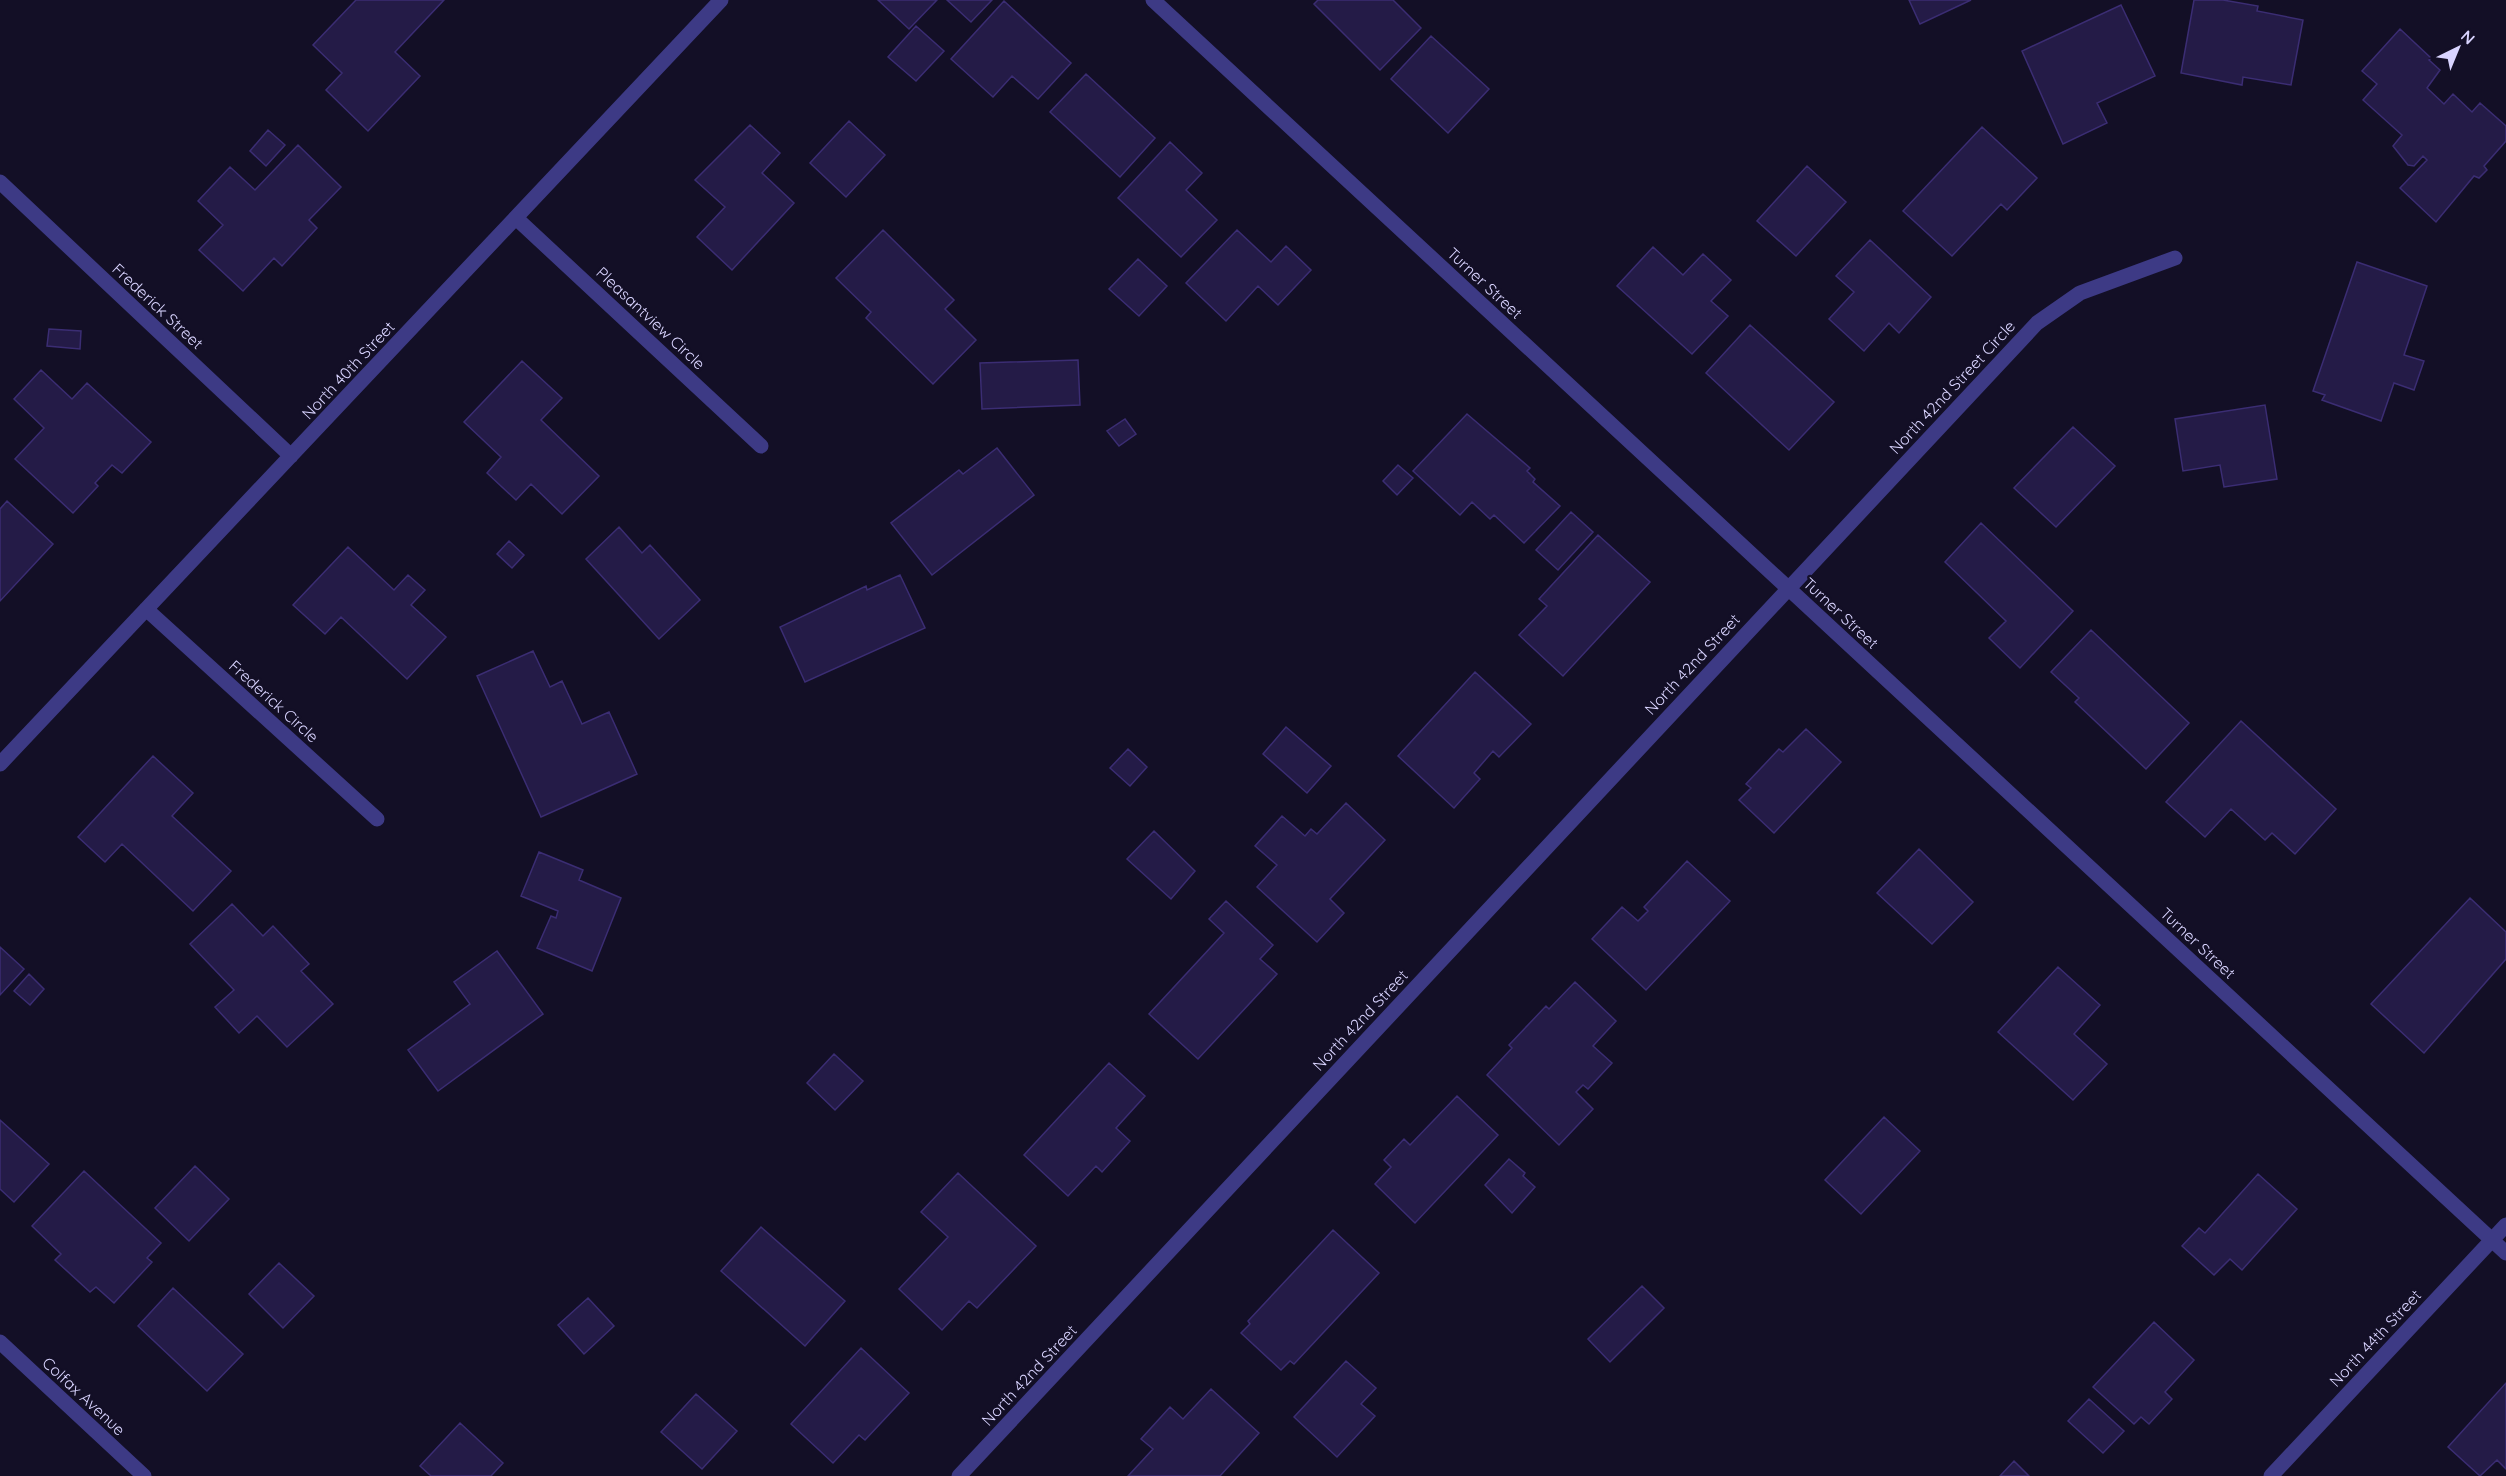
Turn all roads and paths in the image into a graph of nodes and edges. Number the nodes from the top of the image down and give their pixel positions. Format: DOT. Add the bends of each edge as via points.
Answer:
graph roads {
  1 [pos="721,0"];
  2 [pos="1153,0"];
  3 [pos="0,182"];
  4 [pos="516,218"];
  5 [pos="2175,258"];
  6 [pos="760,446"];
  7 [pos="291,456"];
  8 [pos="1788,588"];
  9 [pos="146,609"];
  10 [pos="0,764"];
  11 [pos="377,819"];
  12 [pos="2506,1225"];
  13 [pos="2492,1240"];
  14 [pos="2506,1252"];
  15 [pos="0,1342"];
  16 [pos="144,1476"];
  17 [pos="959,1476"];
  18 [pos="2271,1476"];
  1 -- 4 [label="street, North 40th Street"];
  2 -- 8 [label="street, Turner Street"];
  3 -- 7 [label="street, Frederick Street"];
  4 -- 6 [label="street, Pleasantview Circle"];
  4 -- 7 [label="street, North 40th Street"];
  5 -- 8 [label="street, North 42nd Street Circle" via="2080,293 2037,323"];
  7 -- 9 [label="street, North 40th Street"];
  8 -- 13 [label="street, Turner Street"];
  8 -- 17 [label="street, North 42nd Street"];
  9 -- 10 [label="street, North 40th Street"];
  9 -- 11 [label="street, Frederick Circle"];
  12 -- 13 [label="street, North 44th Street"];
  13 -- 14 [label="street, Turner Street"];
  13 -- 18 [label="street, North 44th Street"];
  15 -- 16 [label="street, Colfax Avenue"];
}
